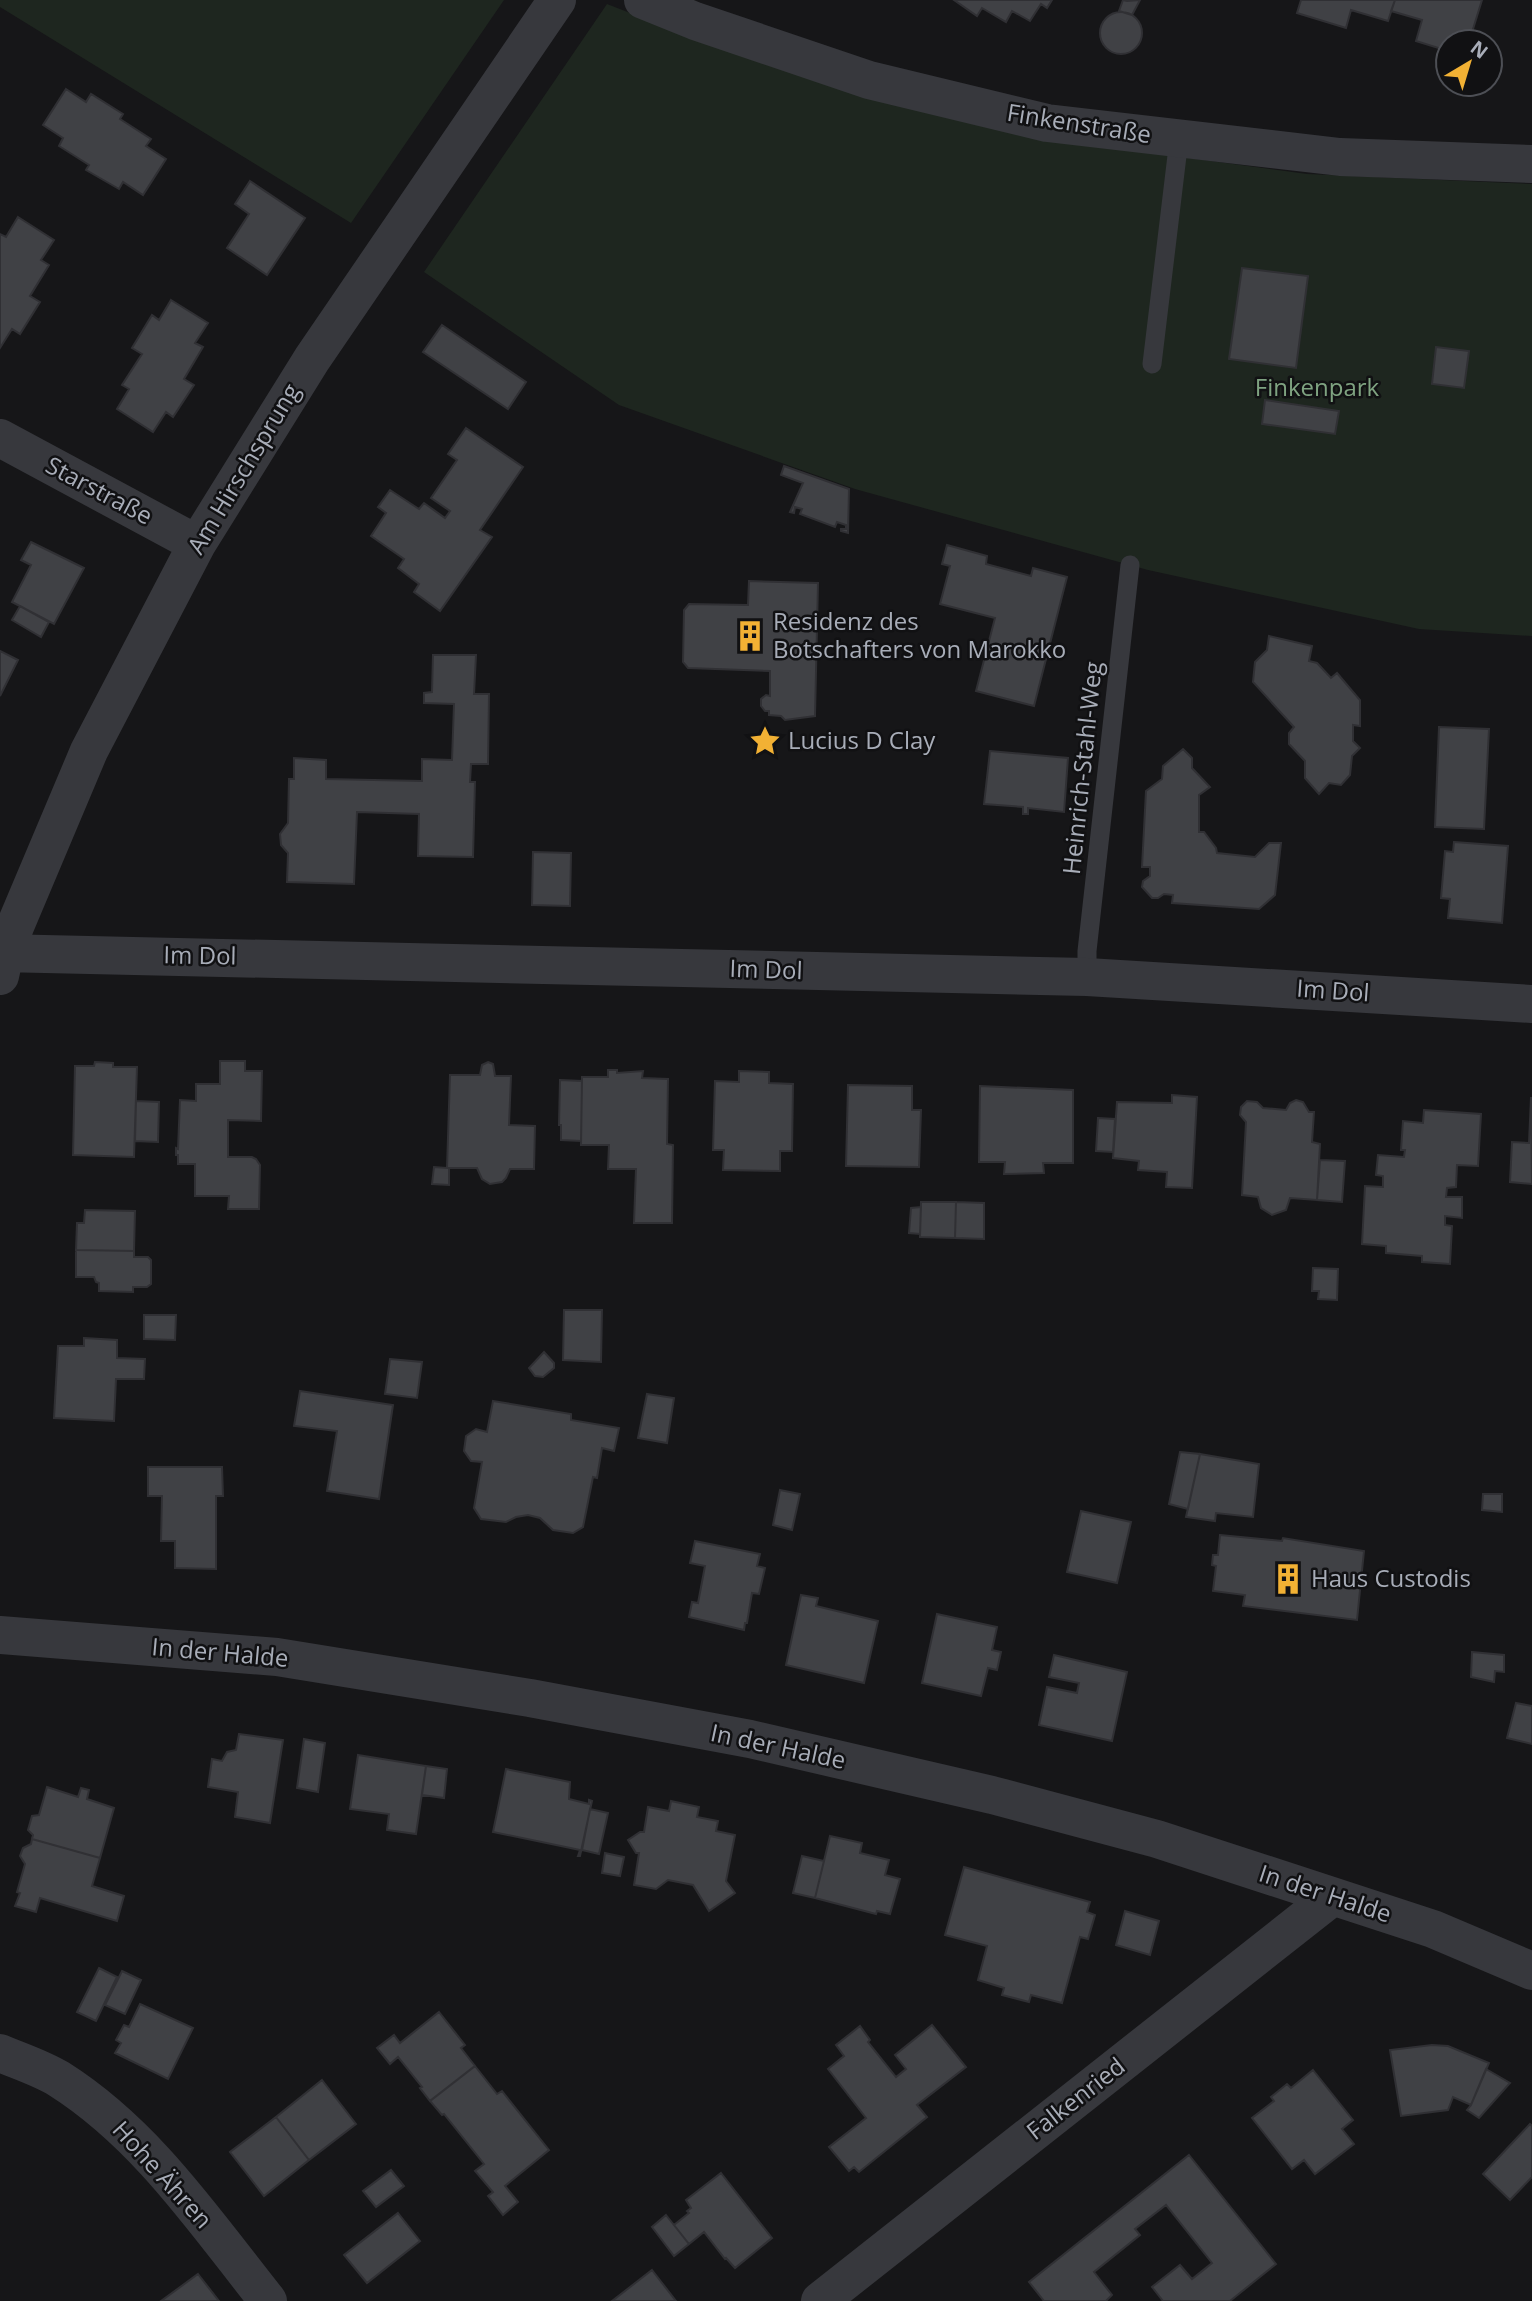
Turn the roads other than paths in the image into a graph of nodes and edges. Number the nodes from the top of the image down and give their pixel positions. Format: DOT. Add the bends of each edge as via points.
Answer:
graph roads {
  1 [pos="557,0"];
  2 [pos="643,0"];
  3 [pos="1179,139"];
  4 [pos="1532,164"];
  5 [pos="1152,364"];
  6 [pos="0,438"];
  7 [pos="197,544"];
  8 [pos="1129,565"];
  9 [pos="2,960"];
  10 [pos="1087,977"];
  11 [pos="1532,1004"];
  12 [pos="0,1635"];
  13 [pos="1332,1897"];
  14 [pos="1532,1971"];
  15 [pos="0,2053"];
  16 [pos="268,2301"];
  17 [pos="820,2301"];
  1 -- 7 [label="street, Am Hirschsprung" via="312,359"];
  2 -- 3 [label="street, Finkenstraße" via="869,80 1047,123"];
  3 -- 4 [label="street, Finkenstraße" via="1340,157"];
  3 -- 5 [label="lane"];
  6 -- 7 [label="street, Starstraße"];
  7 -- 9 [label="street, Am Hirschsprung" via="89,751"];
  8 -- 10 [label="lane, Heinrich-Stahl-Weg"];
  9 -- 10 [label="street, Im Dol"];
  10 -- 11 [label="street, Im Dol"];
  12 -- 13 [label="street, In der Halde" via="277,1657 750,1739 1118,1828"];
  13 -- 14 [label="street, In der Halde" via="1433,1929"];
  13 -- 17 [label="street, Falkenried"];
  15 -- 16 [label="street, Hohe Ähren" via="58,2079 122,2127 176,2184"];
}
